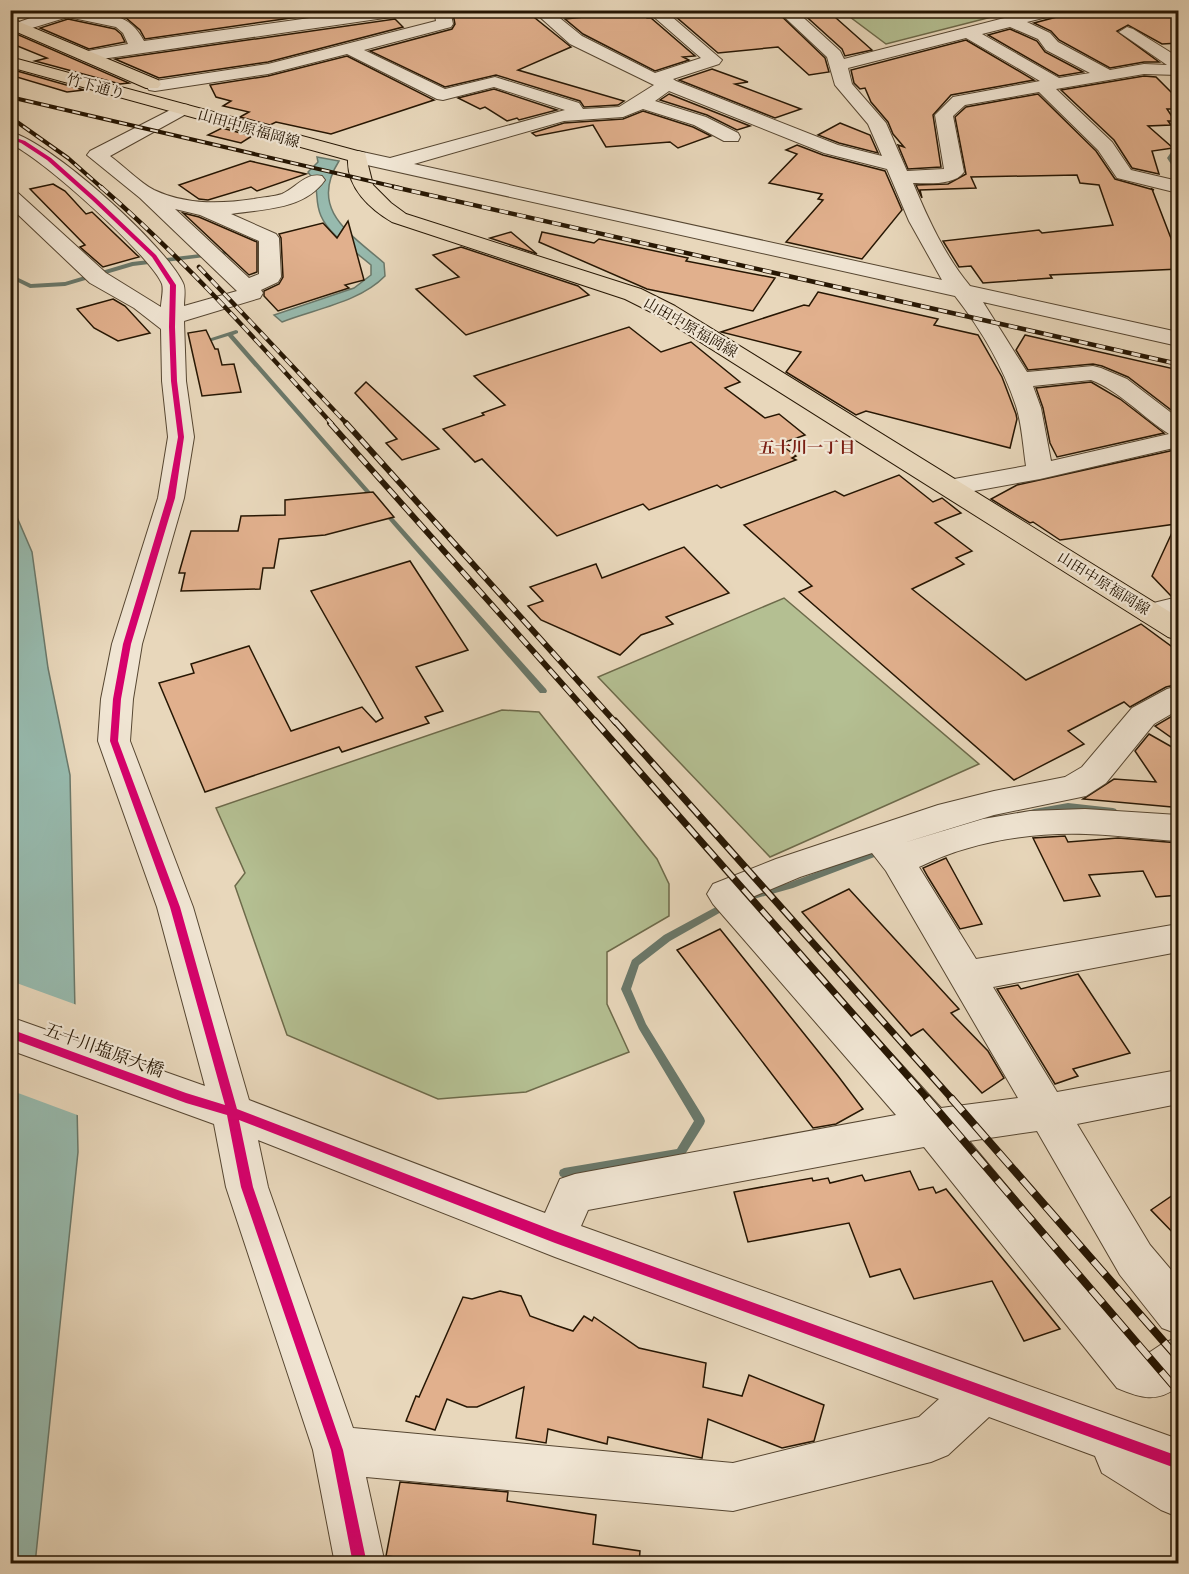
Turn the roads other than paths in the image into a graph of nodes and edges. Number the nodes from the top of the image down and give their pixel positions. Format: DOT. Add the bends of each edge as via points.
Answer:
graph roads {
  1 [pos="405,10"];
  2 [pos="442,10"];
  3 [pos="540,10"];
  4 [pos="654,10"];
  5 [pos="785,10"];
  6 [pos="1057,10"];
  7 [pos="67,11"];
  8 [pos="353,14"];
  9 [pos="1013,22"];
  10 [pos="15,25"];
  11 [pos="415,32"];
  12 [pos="1127,32"];
  13 [pos="969,33"];
  14 [pos="138,47"];
  15 [pos="351,49"];
  16 [pos="88,56"];
  17 [pos="10,62"];
  18 [pos="839,65"];
  19 [pos="1178,68"];
  20 [pos="1107,75"];
  21 [pos="661,81"];
  22 [pos="167,84"];
  23 [pos="1049,84"];
  24 [pos="641,104"];
  25 [pos="182,109"];
  26 [pos="577,115"];
  27 [pos="10,137"];
  28 [pos="732,137"];
  29 [pos="96,155"];
  30 [pos="358,157"];
  31 [pos="391,164"];
  32 [pos="898,171"];
  33 [pos="44,178"];
  34 [pos="1179,178"];
  35 [pos="315,180"];
  36 [pos="1179,187"];
  37 [pos="147,194"];
  38 [pos="10,195"];
  39 [pos="203,209"];
  40 [pos="246,288"];
  41 [pos="963,291"];
  42 [pos="172,322"];
  43 [pos="1179,339"];
  44 [pos="1019,380"];
  45 [pos="1179,429"];
  46 [pos="1179,440"];
  47 [pos="1040,471"];
  48 [pos="952,487"];
  49 [pos="1165,609"];
  50 [pos="1179,630"];
  51 [pos="1179,697"];
  52 [pos="1179,828"];
  53 [pos="889,849"];
  54 [pos="1179,938"];
  55 [pos="967,976"];
  56 [pos="10,1033"];
  57 [pos="1179,1087"];
  58 [pos="232,1112"];
  59 [pos="1047,1112"];
  60 [pos="932,1127"];
  61 [pos="555,1237"];
  62 [pos="1179,1312"];
  63 [pos="1179,1360"];
  64 [pos="981,1393"];
  65 [pos="1065,1422"];
  66 [pos="337,1450"];
  67 [pos="1179,1463"];
  68 [pos="1179,1493"];
  69 [pos="360,1563"];
  1 -- 8 [label="street"];
  2 -- 11 [label="street" via="445,24"];
  3 -- 21 [label="street" via="576,40 625,67"];
  4 -- 21 [label="street" via="713,60"];
  5 -- 18 [label="street" via="834,55"];
  6 -- 9 [label="street"];
  7 -- 10 [label="street"];
  7 -- 14 [label="street" via="121,23"];
  8 -- 11 [label="street"];
  8 -- 14 [label="street"];
  9 -- 13 [label="street"];
  9 -- 20 [label="street" via="1044,36 1052,46"];
  10 -- 16 [label="main road"];
  11 -- 15 [label="street"];
  12 -- 19 [label="street"];
  13 -- 18 [label="street"];
  13 -- 23 [label="street"];
  14 -- 16 [label="street"];
  15 -- 22 [label="street" via="268,69"];
  15 -- 26 [label="street" via="443,95 495,82 573,107"];
  16 -- 22 [label="main road"];
  17 -- 25 [label="main road, 竹下通り"];
  18 -- 32 [label="street" via="844,85 877,123"];
  19 -- 20 [label="street"];
  20 -- 23 [label="street"];
  21 -- 24 [label="street"];
  21 -- 32 [label="street" via="831,149"];
  22 -- 25 [label="main road"];
  23 -- 32 [label="street" via="959,101 944,115 954,172 938,177"];
  23 -- 36 [label="street" via="1105,146 1124,174"];
  24 -- 26 [label="street" via="623,112"];
  24 -- 28 [label="street" via="700,122"];
  25 -- 29 [label="street"];
  25 -- 30 [label="main road, 山田中原福岡線"];
  26 -- 31 [label="street"];
  27 -- 33 [label="street" via="23,142"];
  29 -- 33 [label="street"];
  29 -- 37 [label="street"];
  30 -- 31 [label="street"];
  30 -- 48 [label="main road, 山田中原福岡線" via="356,164 365,186 372,200 384,210 633,294 667,311"];
  31 -- 41 [label="street"];
  32 -- 41 [label="street" via="919,220"];
  33 -- 38 [label="street"];
  33 -- 42 [label="street" via="154,256 173,285"];
  34 -- 36 [label="street" via="1175,180"];
  35 -- 39 [label="street" via="285,200"];
  37 -- 39 [label="street"];
  37 -- 40 [label="street"];
  38 -- 42 [label="street" via="98,278"];
  39 -- 40 [label="street" via="269,238 270,277"];
  40 -- 42 [label="street" via="252,293"];
  41 -- 43 [label="street"];
  41 -- 44 [label="street"];
  42 -- 58 [label="street" via="174,381 182,437 171,498 127,644 114,741 175,907"];
  44 -- 45 [label="street" via="1093,373 1103,376 1122,384 1151,411"];
  44 -- 47 [label="street" via="1029,408"];
  46 -- 47 [label="street"];
  47 -- 48 [label="street"];
  48 -- 49 [label="main road, 山田中原福岡線"];
  49 -- 50 [label="main road, 山田中原福岡線"];
  51 -- 53 [label="street" via="1143,716 1094,775 1074,787 994,803"];
  52 -- 53 [label="street" via="1070,821 1037,823 915,852"];
  53 -- 55 [label="street"];
  53 -- 60 [label="street" via="788,868 725,894"];
  54 -- 55 [label="street"];
  55 -- 59 [label="street"];
  56 -- 58 [label="street, 五十川塩原大橋"];
  57 -- 59 [label="street"];
  58 -- 61 [label="street, 五十川塩原大橋"];
  58 -- 66 [label="street" via="247,1187"];
  59 -- 60 [label="street"];
  59 -- 62 [label="street" via="1135,1260"];
  60 -- 61 [label="street" via="575,1193"];
  60 -- 63 [label="street" via="1133,1372 1155,1376"];
  61 -- 64 [label="street, 五十川塩原大橋"];
  64 -- 65 [label="street, 五十川塩原大橋"];
  64 -- 66 [label="street" via="931,1438 733,1487"];
  65 -- 67 [label="street"];
  65 -- 68 [label="street"];
  66 -- 69 [label="street"];
}
